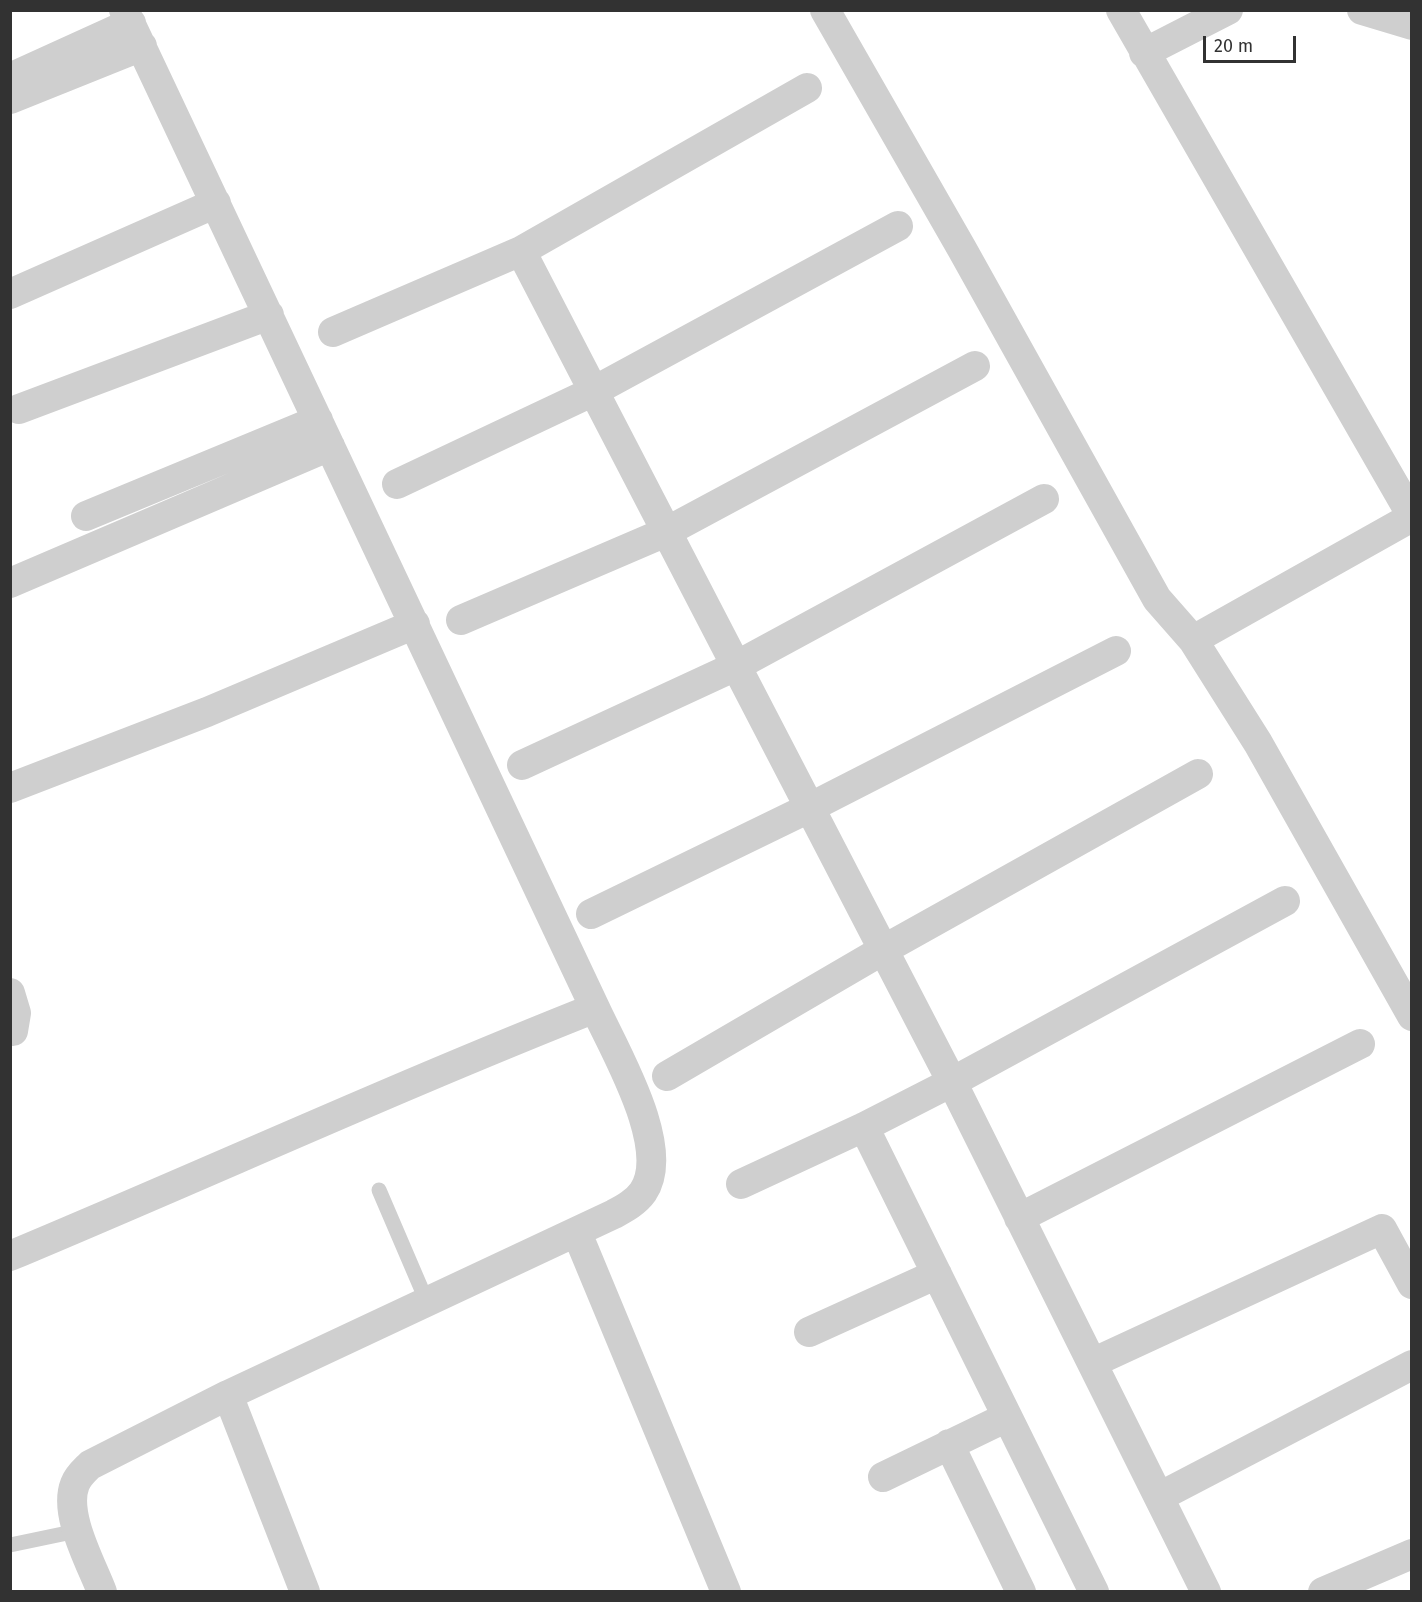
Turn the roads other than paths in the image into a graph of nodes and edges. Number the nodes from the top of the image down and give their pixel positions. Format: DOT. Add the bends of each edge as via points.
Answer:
graph roads {
  1 [pos="825,10"];
  2 [pos="1121,10"];
  3 [pos="1228,10"];
  4 [pos="1362,10"];
  5 [pos="1412,25"];
  6 [pos="132,26"];
  7 [pos="1144,53"];
  8 [pos="10,78"];
  9 [pos="807,88"];
  10 [pos="10,99"];
  11 [pos="216,202"];
  12 [pos="898,226"];
  13 [pos="521,251"];
  14 [pos="10,294"];
  15 [pos="269,315"];
  16 [pos="333,332"];
  17 [pos="975,366"];
  18 [pos="594,391"];
  19 [pos="19,409"];
  20 [pos="324,433"];
  21 [pos="397,484"];
  22 [pos="1044,500"];
  23 [pos="86,516"];
  24 [pos="1412,517"];
  25 [pos="666,532"];
  26 [pos="10,583"];
  27 [pos="461,620"];
  28 [pos="416,624"];
  29 [pos="1193,640"];
  30 [pos="1116,651"];
  31 [pos="736,666"];
  32 [pos="522,765"];
  33 [pos="1198,774"];
  34 [pos="10,788"];
  35 [pos="810,808"];
  36 [pos="1285,902"];
  37 [pos="591,914"];
  38 [pos="883,950"];
  39 [pos="10,993"];
  40 [pos="595,1008"];
  41 [pos="1412,1016"];
  42 [pos="13,1031"];
  43 [pos="1360,1044"];
  44 [pos="667,1076"];
  45 [pos="952,1082"];
  46 [pos="864,1127"];
  47 [pos="741,1184"];
  48 [pos="380,1190"];
  49 [pos="1019,1218"];
  50 [pos="577,1233"];
  51 [pos="10,1256"];
  52 [pos="937,1274"];
  53 [pos="1412,1284"];
  54 [pos="427,1302"];
  55 [pos="809,1332"];
  56 [pos="1092,1363"];
  57 [pos="1412,1365"];
  58 [pos="228,1395"];
  59 [pos="1007,1417"];
  60 [pos="949,1444"];
  61 [pos="883,1477"];
  62 [pos="1159,1497"];
  63 [pos="77,1531"];
  64 [pos="10,1545"];
  65 [pos="1412,1554"];
  66 [pos="102,1592"];
  67 [pos="305,1592"];
  68 [pos="726,1592"];
  69 [pos="1021,1592"];
  70 [pos="1094,1592"];
  71 [pos="1206,1592"];
  72 [pos="1323,1592"];
  1 -- 29 [label="street" via="1157,599"];
  2 -- 7 [label="street"];
  3 -- 7 [label="street"];
  4 -- 5 [label="street"];
  6 -- 8 [label="street"];
  6 -- 10 [label="street"];
  6 -- 11 [label="street"];
  7 -- 24 [label="street"];
  9 -- 13 [label="street"];
  11 -- 14 [label="street"];
  11 -- 15 [label="street"];
  12 -- 18 [label="street"];
  13 -- 16 [label="street"];
  13 -- 18 [label="street"];
  15 -- 19 [label="street"];
  15 -- 20 [label="street"];
  17 -- 25 [label="street"];
  18 -- 21 [label="street"];
  18 -- 25 [label="street"];
  20 -- 23 [label="street"];
  20 -- 26 [label="street"];
  20 -- 28 [label="street"];
  22 -- 31 [label="street"];
  24 -- 29 [label="street"];
  25 -- 27 [label="street"];
  25 -- 31 [label="street"];
  28 -- 34 [label="street" via="207,712"];
  28 -- 40 [label="street"];
  29 -- 41 [label="street" via="1258,743"];
  30 -- 35 [label="street"];
  31 -- 32 [label="street"];
  31 -- 35 [label="street"];
  33 -- 38 [label="street"];
  35 -- 37 [label="street"];
  35 -- 38 [label="street"];
  36 -- 45 [label="street"];
  38 -- 44 [label="street"];
  38 -- 45 [label="street"];
  39 -- 42 [label="street" via="16,1013"];
  40 -- 50 [label="street" via="650,1137 651,1168 644,1191 631,1205"];
  40 -- 51 [label="street"];
  43 -- 49 [label="street"];
  45 -- 46 [label="street"];
  45 -- 49 [label="street"];
  46 -- 47 [label="street"];
  46 -- 52 [label="street"];
  48 -- 54 [label="lane"];
  49 -- 56 [label="street"];
  50 -- 54 [label="street"];
  50 -- 68 [label="street"];
  52 -- 55 [label="street"];
  52 -- 59 [label="street"];
  53 -- 56 [label="street" via="1382,1229"];
  54 -- 58 [label="street"];
  56 -- 62 [label="street"];
  57 -- 62 [label="street"];
  58 -- 63 [label="street" via="90,1466 74,1485 72,1506"];
  58 -- 67 [label="street"];
  59 -- 60 [label="street"];
  59 -- 70 [label="street"];
  60 -- 61 [label="street"];
  60 -- 69 [label="street"];
  62 -- 71 [label="street"];
  63 -- 64 [label="lane"];
  63 -- 66 [label="street"];
  65 -- 72 [label="street"];
}
